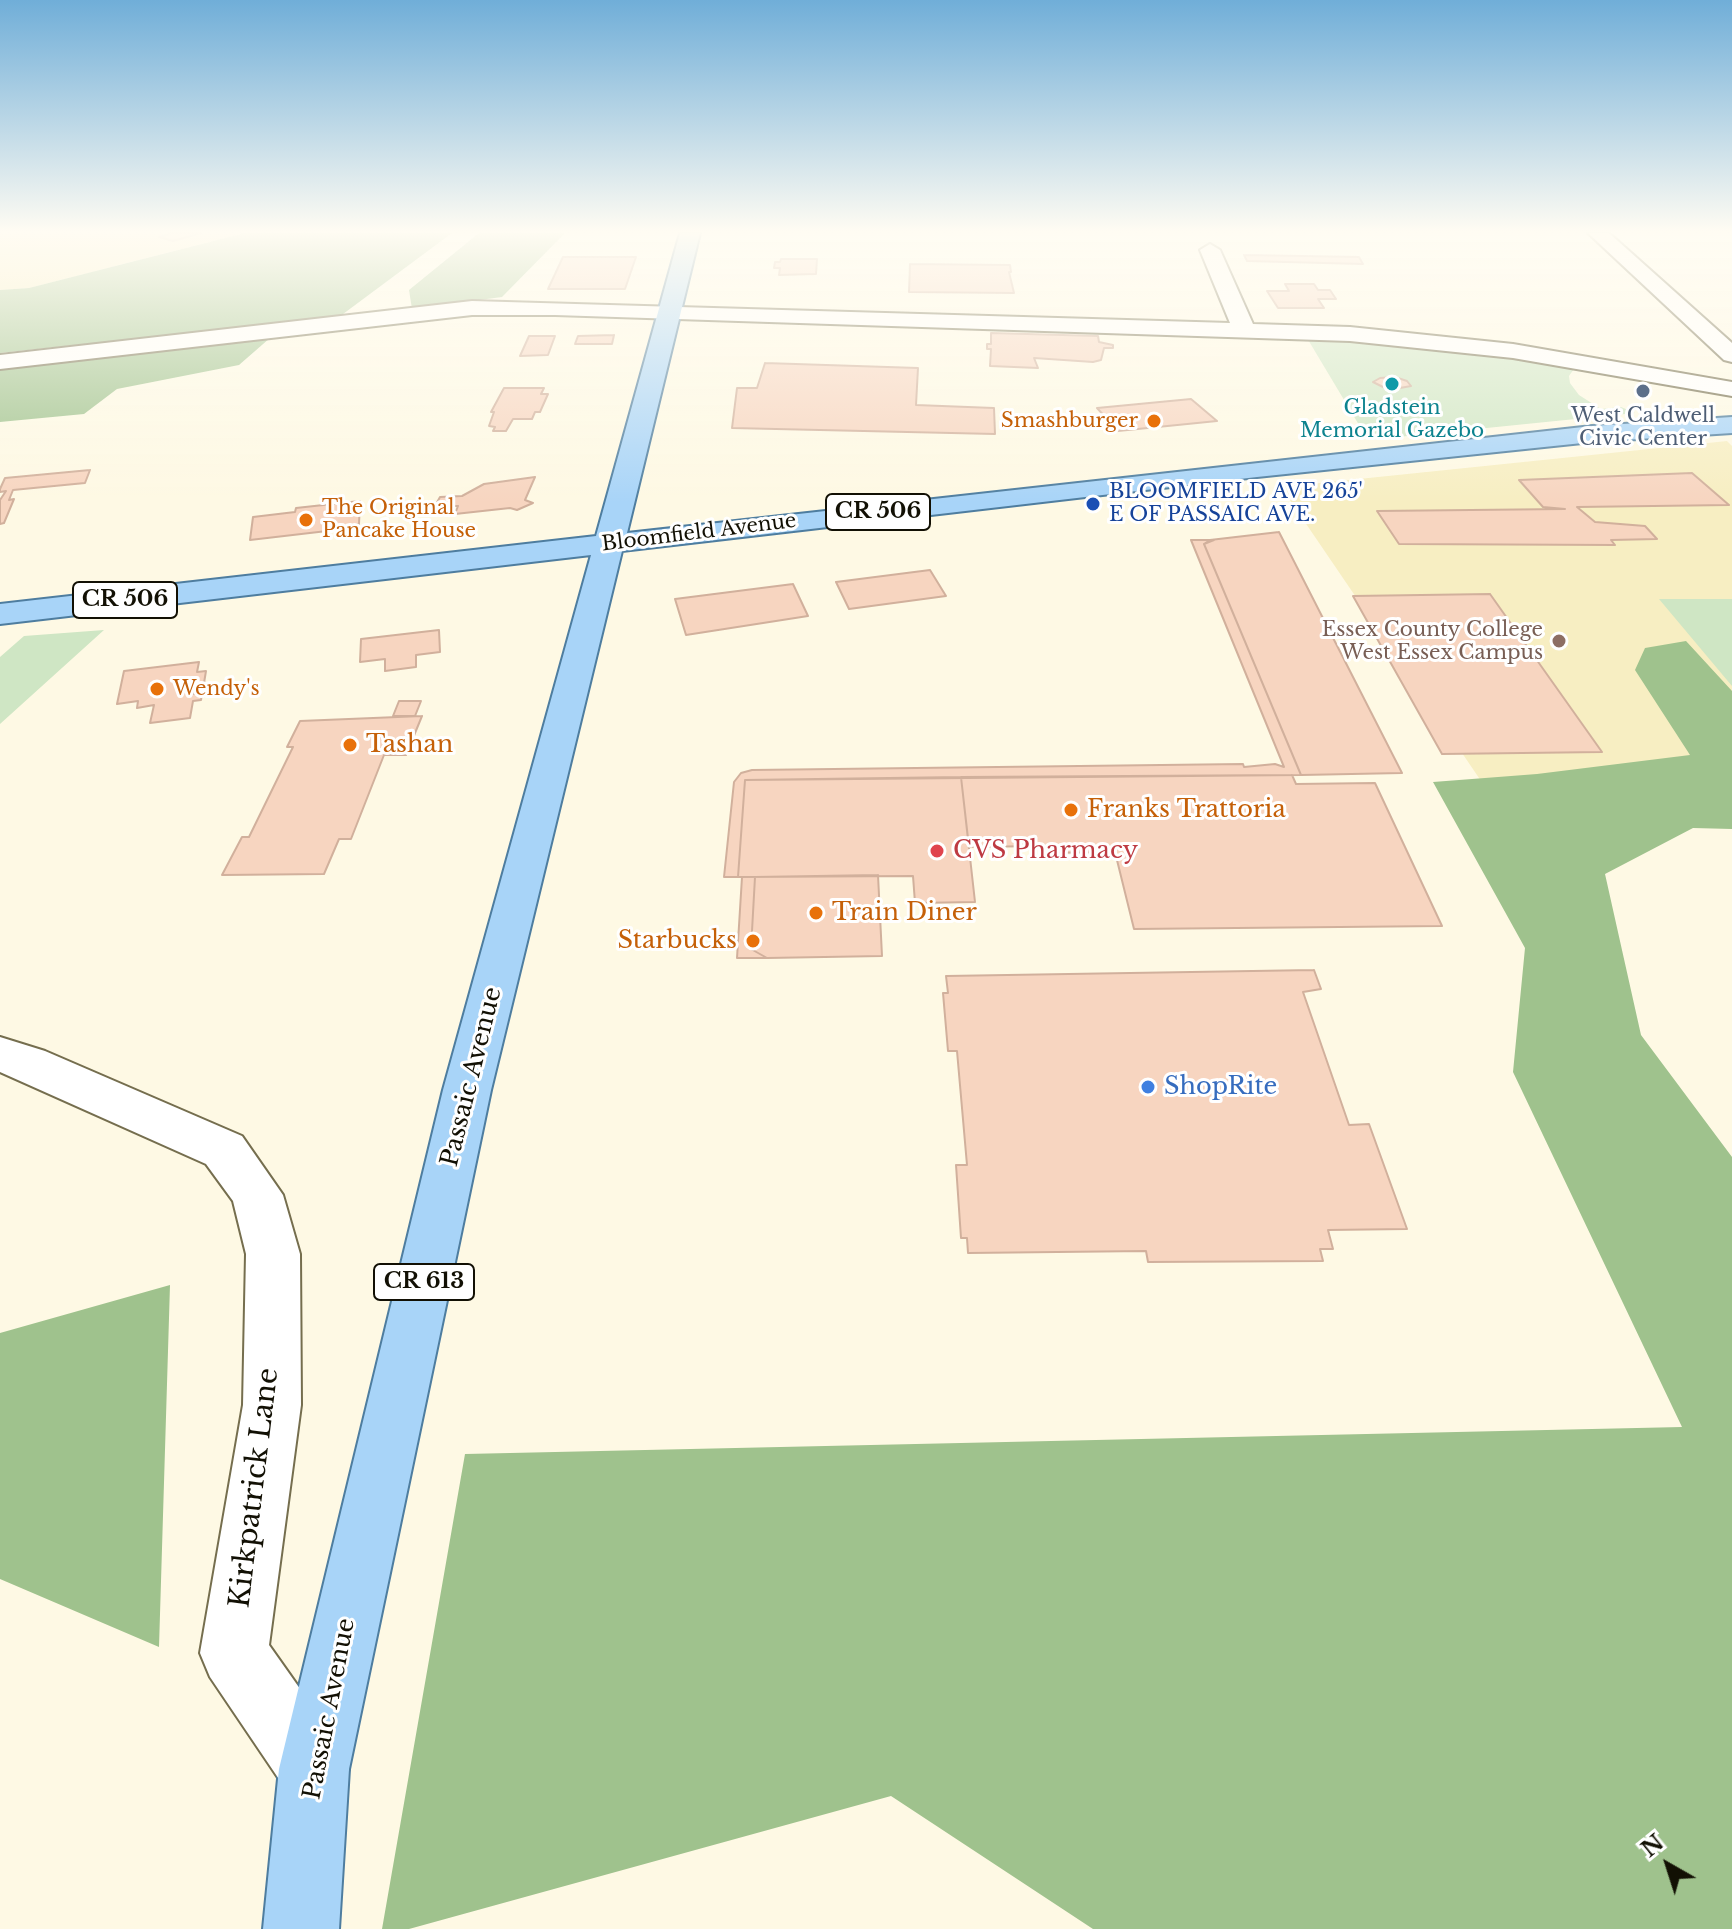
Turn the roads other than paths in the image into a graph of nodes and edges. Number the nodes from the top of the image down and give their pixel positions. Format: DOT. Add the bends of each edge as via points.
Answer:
graph roads {
  1 [pos="341,323"];
  2 [pos="666,323"];
  3 [pos="1042,323"];
  4 [pos="1241,323"];
  5 [pos="1697,323"];
  6 [pos="1244,329"];
  7 [pos="1732,355"];
  8 [pos="0,362"];
  9 [pos="1732,389"];
  10 [pos="1732,425"];
  11 [pos="609,544"];
  12 [pos="0,614"];
  13 [pos="0,1054"];
  14 [pos="314,1769"];
  15 [pos="301,1929"];
  1 -- 8 [label="street"];
  2 -- 11 [label="main road, Passaic Avenue / CR 613"];
  3 -- 6 [label="street"];
  4 -- 6 [label="street"];
  5 -- 7 [label="street"];
  6 -- 9 [label="street" via="1462,345"];
  10 -- 11 [label="main road, Bloomfield Avenue / CR 506" via="1592,434 1270,468"];
  11 -- 12 [label="main road, Bloomfield Avenue / CR 506"];
  11 -- 14 [label="main road, Passaic Avenue / CR 613" via="467,1090"];
  13 -- 14 [label="street, Kirkpatrick Lane" via="224,1150 257,1195 273,1254 272,1405 234,1653"];
  14 -- 15 [label="main road, Passaic Avenue / CR 613"];
}
